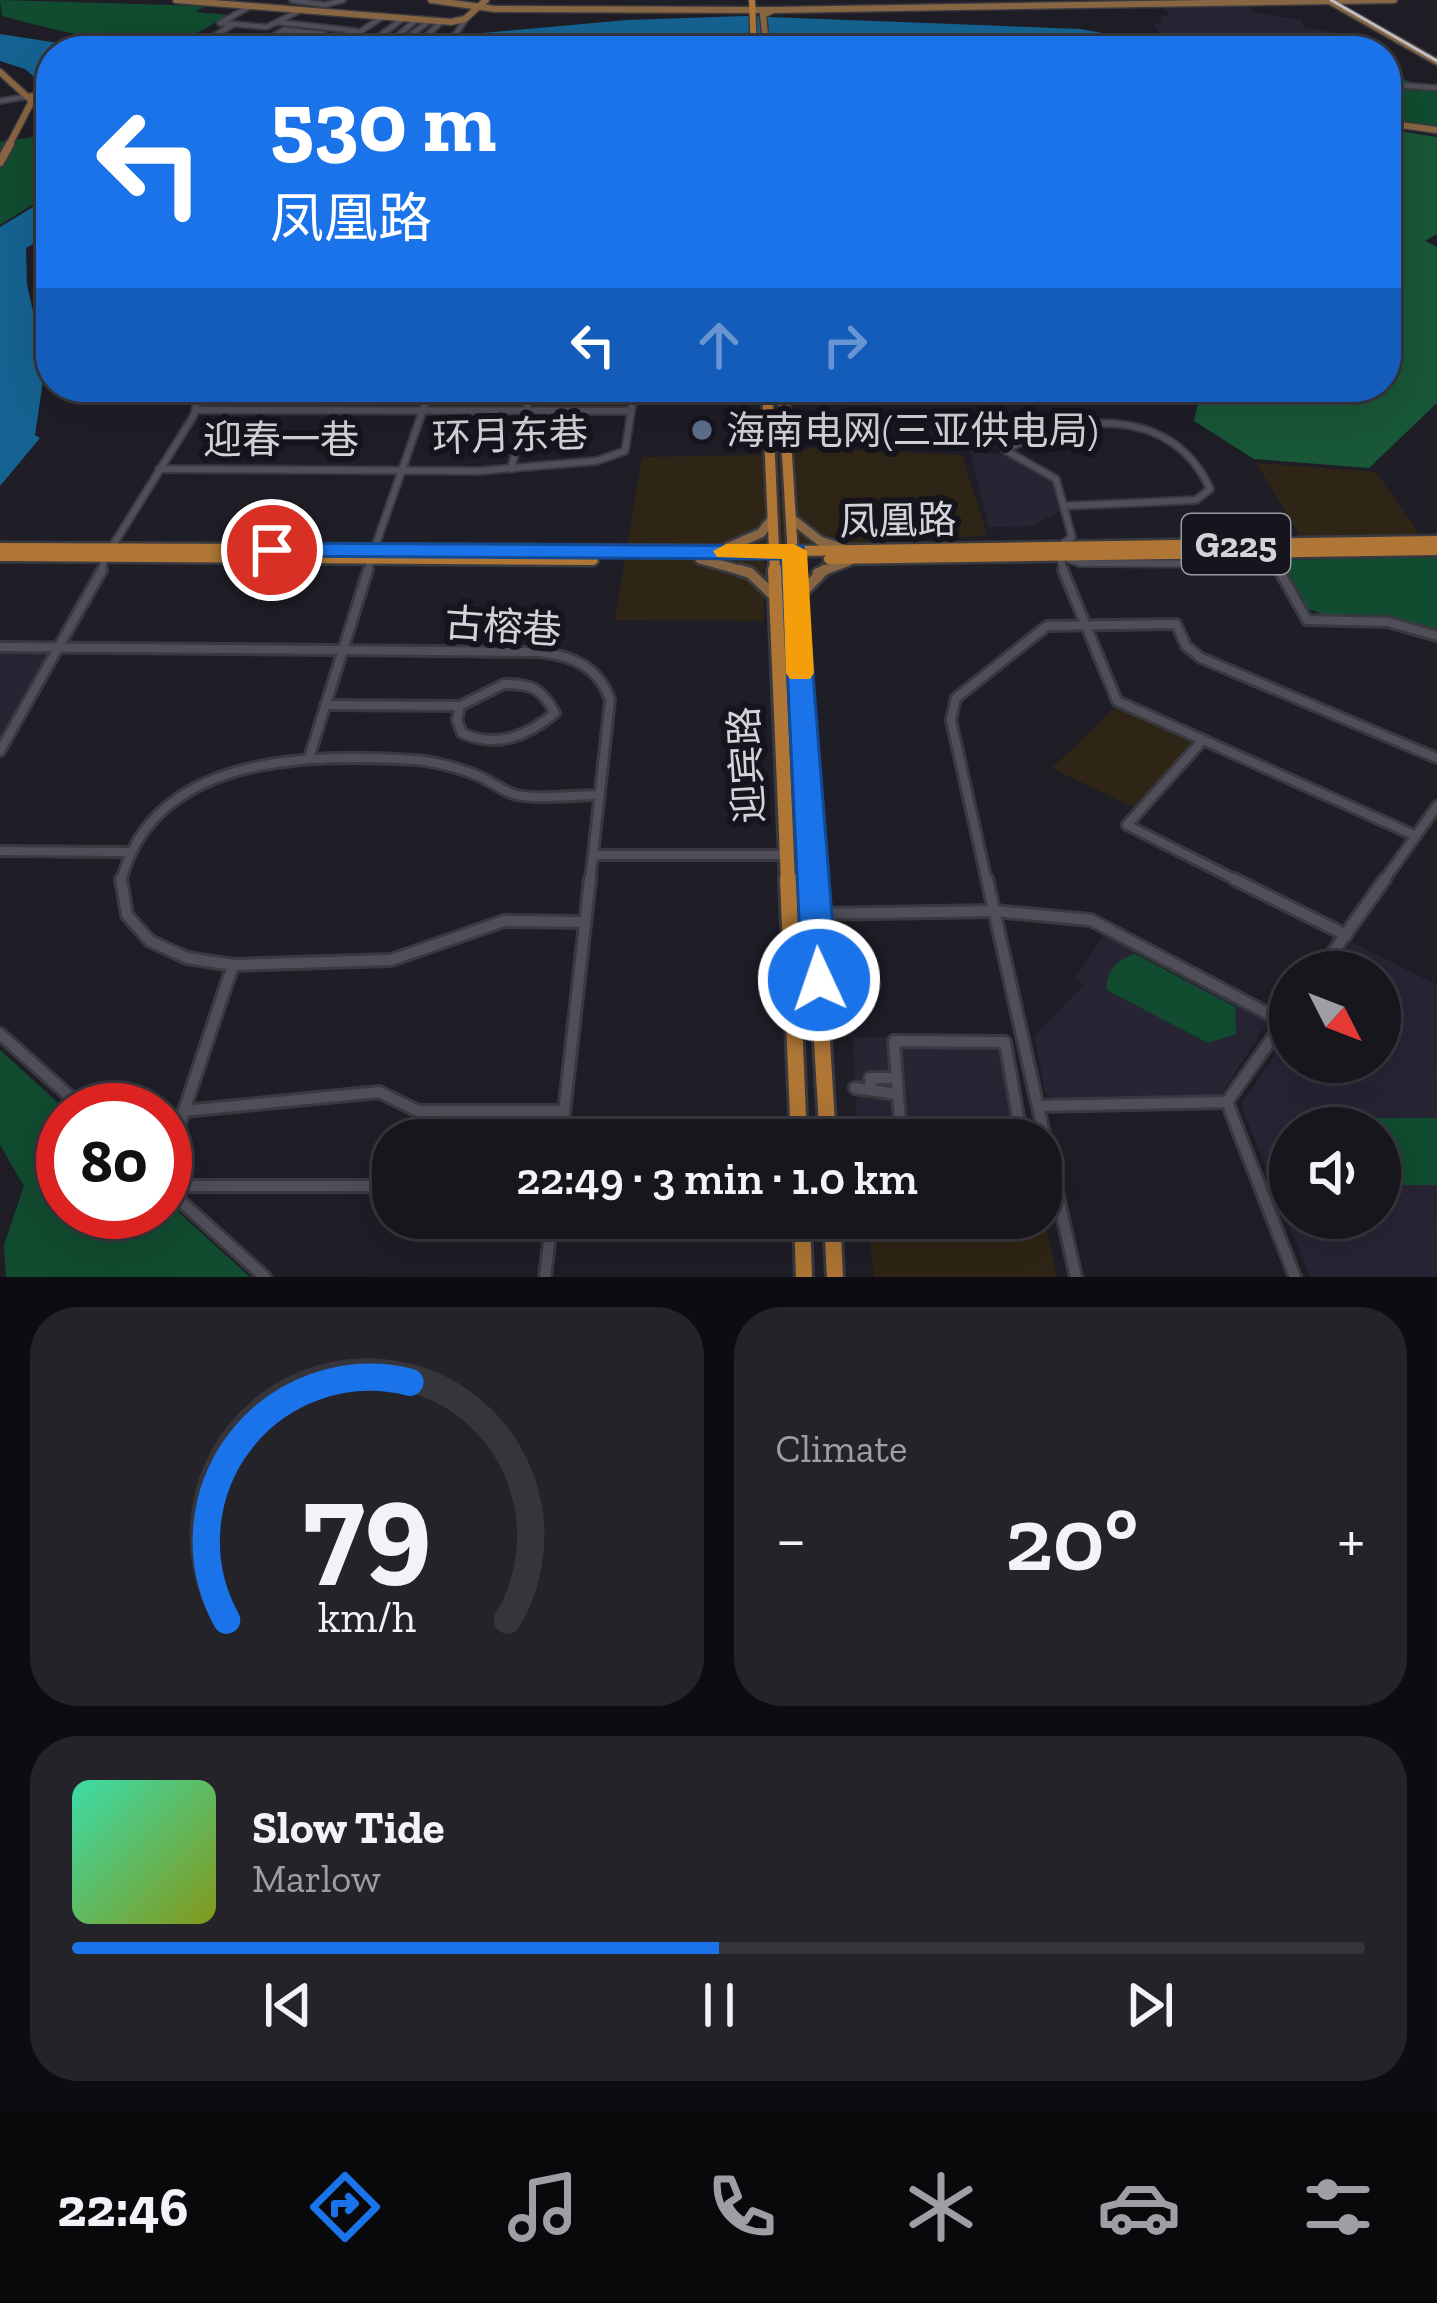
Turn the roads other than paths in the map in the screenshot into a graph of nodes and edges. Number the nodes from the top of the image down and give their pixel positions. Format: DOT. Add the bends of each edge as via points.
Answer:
graph roads {
  1 [pos="163,0"];
  2 [pos="176,0"];
  3 [pos="262,0"];
  4 [pos="292,0"];
  5 [pos="343,0"];
  6 [pos="431,0"];
  7 [pos="441,0"];
  8 [pos="1350,0"];
  9 [pos="1394,0"];
  10 [pos="1334,1"];
  11 [pos="309,3"];
  12 [pos="483,4"];
  13 [pos="699,4"];
  14 [pos="867,4"];
  15 [pos="998,4"];
  16 [pos="246,5"];
  17 [pos="756,9"];
  18 [pos="289,10"];
  19 [pos="298,12"];
  20 [pos="382,18"];
  21 [pos="401,20"];
  22 [pos="416,21"];
  23 [pos="277,22"];
  24 [pos="428,22"];
  25 [pos="464,22"];
  26 [pos="445,23"];
  27 [pos="234,24"];
  28 [pos="457,30"];
  29 [pos="358,34"];
  30 [pos="381,35"];
  31 [pos="411,35"];
  32 [pos="214,36"];
  33 [pos="333,36"];
  34 [pos="397,36"];
  35 [pos="426,36"];
  36 [pos="455,36"];
  37 [pos="1395,36"];
  38 [pos="1401,39"];
  39 [pos="1437,60"];
  40 [pos="0,74"];
  41 [pos="1401,85"];
  42 [pos="1437,88"];
  43 [pos="36,97"];
  44 [pos="29,99"];
  45 [pos="0,101"];
  46 [pos="1401,125"];
  47 [pos="1437,131"];
  48 [pos="0,159"];
  49 [pos="198,402"];
  50 [pos="426,402"];
  51 [pos="528,402"];
  52 [pos="632,402"];
  53 [pos="768,402"];
  54 [pos="784,402"];
  55 [pos="526,409"];
  56 [pos="196,410"];
  57 [pos="423,410"];
  58 [pos="631,411"];
  59 [pos="159,469"];
  60 [pos="511,469"];
  61 [pos="402,470"];
  62 [pos="1064,506"];
  63 [pos="773,518"];
  64 [pos="792,519"];
  65 [pos="1437,541"];
  66 [pos="1437,550"];
  67 [pos="1060,551"];
  68 [pos="0,552"];
  69 [pos="107,555"];
  70 [pos="705,555"];
  71 [pos="774,555"];
  72 [pos="795,555"];
  73 [pos="857,555"];
  74 [pos="373,556"];
  75 [pos="1273,558"];
  76 [pos="776,598"];
  77 [pos="796,599"];
  78 [pos="1086,625"];
  79 [pos="1437,636"];
  80 [pos="0,647"];
  81 [pos="60,647"];
  82 [pos="343,650"];
  83 [pos="325,704"];
  84 [pos="460,706"];
  85 [pos="1202,741"];
  86 [pos="0,751"];
  87 [pos="309,758"];
  88 [pos="1437,758"];
  89 [pos="600,795"];
  90 [pos="1437,806"];
  91 [pos="1416,836"];
  92 [pos="0,851"];
  93 [pos="128,851"];
  94 [pos="593,855"];
  95 [pos="787,855"];
  96 [pos="789,878"];
  97 [pos="813,881"];
  98 [pos="994,911"];
  99 [pos="815,914"];
  100 [pos="585,922"];
  101 [pos="790,931"];
  102 [pos="1346,934"];
  103 [pos="817,940"];
  104 [pos="1334,951"];
  105 [pos="233,965"];
  106 [pos="1269,1009"];
  107 [pos="0,1034"];
  108 [pos="1269,1043"];
  109 [pos="897,1078"];
  110 [pos="55,1083"];
  111 [pos="192,1087"];
  112 [pos="855,1088"];
  113 [pos="871,1088"];
  114 [pos="897,1094"];
  115 [pos="1227,1102"];
  116 [pos="1038,1106"];
  117 [pos="192,1110"];
  118 [pos="564,1111"];
  119 [pos="563,1119"];
  120 [pos="798,1119"];
  121 [pos="827,1119"];
  122 [pos="192,1186"];
  123 [pos="372,1186"];
  124 [pos="192,1211"];
  125 [pos="550,1239"];
  126 [pos="803,1239"];
  127 [pos="833,1239"];
  128 [pos="265,1277"];
  129 [pos="545,1277"];
  130 [pos="804,1277"];
  131 [pos="835,1277"];
  132 [pos="1076,1277"];
  133 [pos="1295,1277"];
  1 -- 16 [label="main road"];
  2 -- 16 [label="main road"];
  3 -- 16 [label="street"];
  4 -- 11 [label="street"];
  5 -- 11 [label="street"];
  6 -- 12 [label="main road"];
  7 -- 12 [label="main road"];
  8 -- 10 [label="main road"];
  9 -- 10 [label="main road"];
  10 -- 15 [label="main road"];
  10 -- 37 [label="main road"];
  11 -- 18 [label="street"];
  12 -- 13 [label="main road"];
  12 -- 17 [label="main road"];
  12 -- 18 [label="main road" via="451,22"];
  12 -- 25 [label="main road"];
  13 -- 17 [label="main road"];
  14 -- 15 [label="main road"];
  14 -- 17 [label="main road"];
  15 -- 17 [label="main road"];
  16 -- 18 [label="main road"];
  16 -- 19 [label="main road"];
  16 -- 27 [label="street" via="220,23"];
  19 -- 20 [label="main road"];
  19 -- 23 [label="street"];
  20 -- 21 [label="main road"];
  20 -- 29 [label="street"];
  21 -- 22 [label="main road"];
  21 -- 30 [label="street"];
  22 -- 24 [label="main road"];
  22 -- 34 [label="street"];
  23 -- 27 [label="street"];
  23 -- 33 [label="street" via="356,30"];
  24 -- 26 [label="main road"];
  24 -- 31 [label="street"];
  25 -- 28 [label="street"];
  26 -- 28 [label="main road"];
  26 -- 35 [label="street"];
  27 -- 32 [label="street"];
  28 -- 36 [label="street"];
  38 -- 39 [label="main road"];
  40 -- 44 [label="main road"];
  41 -- 42 [label="street"];
  43 -- 44 [label="main road"];
  44 -- 45 [label="street"];
  44 -- 48 [label="main road"];
  46 -- 47 [label="main road"];
  49 -- 56 [label="street"];
  50 -- 57 [label="street"];
  51 -- 55 [label="street"];
  52 -- 58 [label="street, 环月东巷"];
  53 -- 63 [label="highway, 迎宾路"];
  54 -- 64 [label="highway, 迎宾路"];
  55 -- 57 [label="street"];
  55 -- 58 [label="street"];
  55 -- 60 [label="street"];
  56 -- 57 [label="street"];
  56 -- 59 [label="street"];
  57 -- 61 [label="street"];
  58 -- 60 [label="street, 环月东巷" via="625,451 612,460"];
  59 -- 61 [label="street, 迎春一巷"];
  59 -- 69 [label="street"];
  60 -- 61 [label="street, 环月东巷"];
  61 -- 74 [label="street"];
  62 -- 62 [label="street" via="1175,505 1210,489 1205,471 1145,425 1059,427 1005,450 1056,479"];
  62 -- 67 [label="street" via="1072,537"];
  63 -- 70 [label="main road" via="748,541"];
  63 -- 71 [label="highway, 迎宾路"];
  64 -- 72 [label="highway, 迎宾路"];
  64 -- 73 [label="main road"];
  65 -- 67 [label="highway, 凤凰路 / G225"];
  66 -- 75 [label="highway, 凤凰路 / G225"];
  67 -- 73 [label="highway, 凤凰路 / G225"];
  67 -- 75 [label="highway, 凤凰路 / G225"];
  67 -- 78 [label="street"];
  68 -- 69 [label="highway, 凤凰路"];
  69 -- 74 [label="highway, 凤凰路"];
  69 -- 81 [label="street"];
  70 -- 71 [label="highway, 凤凰路"];
  70 -- 74 [label="highway, 凤凰路"];
  70 -- 76 [label="main road" via="750,573"];
  71 -- 72 [label="highway, 凤凰路 / G225"];
  71 -- 76 [label="highway, 迎宾路"];
  72 -- 73 [label="highway, 凤凰路 / G225"];
  72 -- 77 [label="highway, 迎宾路"];
  73 -- 77 [label="main road" via="817,573"];
  74 -- 82 [label="street"];
  75 -- 79 [label="street" via="1307,620 1388,622"];
  76 -- 95 [label="highway, 迎宾路"];
  77 -- 97 [label="highway, 迎宾路"];
  78 -- 85 [label="street" via="1117,701"];
  78 -- 88 [label="street" via="1176,624 1201,658"];
  78 -- 98 [label="street" via="1043,628 956,698 951,720"];
  80 -- 81 [label="street, 古榕巷"];
  81 -- 82 [label="street, 古榕巷"];
  81 -- 86 [label="street"];
  82 -- 83 [label="street"];
  82 -- 89 [label="street, 古榕巷" via="540,652 588,666 610,693"];
  83 -- 84 [label="street"];
  83 -- 87 [label="street"];
  84 -- 84 [label="street" via="504,684 529,684 555,712 534,731 502,742 462,734"];
  85 -- 91 [label="street"];
  85 -- 102 [label="street" via="1127,825"];
  87 -- 89 [label="street" via="417,760 476,774 515,795"];
  87 -- 93 [label="street" via="243,768 182,794 149,820"];
  89 -- 94 [label="street, 古榕巷"];
  90 -- 91 [label="street"];
  91 -- 102 [label="street"];
  92 -- 93 [label="street"];
  93 -- 105 [label="street" via="120,884 127,915 150,941 187,958"];
  94 -- 95 [label="street"];
  94 -- 100 [label="street, 古榕巷"];
  95 -- 96 [label="highway, 迎宾路"];
  96 -- 97 [label="highway"];
  96 -- 99 [label="highway"];
  96 -- 101 [label="highway, 迎宾路"];
  97 -- 99 [label="highway, 迎宾路"];
  98 -- 99 [label="street"];
  98 -- 106 [label="street" via="1090,920"];
  98 -- 116 [label="street"];
  99 -- 101 [label="street"];
  99 -- 103 [label="highway, 迎宾路"];
  100 -- 105 [label="street" via="504,921 391,960"];
  100 -- 118 [label="street, 古榕巷"];
  101 -- 103 [label="highway"];
  101 -- 120 [label="highway, 迎宾路"];
  102 -- 104 [label="street"];
  103 -- 121 [label="highway, 迎宾路"];
  105 -- 111 [label="street"];
  107 -- 110 [label="street"];
  108 -- 115 [label="street"];
  109 -- 113 [label="street" via="870,1078"];
  109 -- 114 [label="street"];
  109 -- 114 [label="street" via="894,1040 1007,1042 1022,1133 901,1135"];
  112 -- 113 [label="street"];
  113 -- 114 [label="street"];
  115 -- 116 [label="street"];
  115 -- 133 [label="street"];
  116 -- 132 [label="street"];
  117 -- 118 [label="street" via="380,1092 418,1111"];
  118 -- 119 [label="street, 古榕巷"];
  122 -- 123 [label="street"];
  124 -- 128 [label="street"];
  125 -- 129 [label="street"];
  126 -- 130 [label="highway"];
  127 -- 131 [label="highway"];
}
